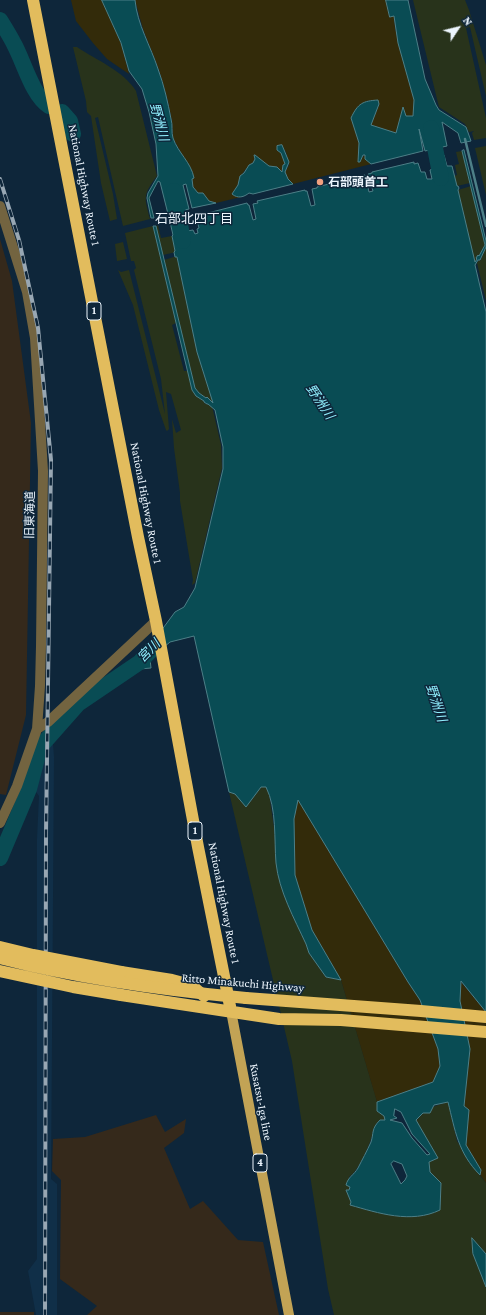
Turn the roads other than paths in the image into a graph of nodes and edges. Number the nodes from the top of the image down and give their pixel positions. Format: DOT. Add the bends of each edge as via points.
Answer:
graph roads {
  1 [pos="33,0"];
  2 [pos="0,206"];
  3 [pos="157,625"];
  4 [pos="37,729"];
  5 [pos="0,823"];
  6 [pos="0,947"];
  7 [pos="0,958"];
  8 [pos="0,971"];
  9 [pos="231,1011"];
  10 [pos="486,1018"];
  11 [pos="486,1032"];
  12 [pos="289,1315"];
  1 -- 3 [label="highway, National Highway Route 1 / 1"];
  2 -- 4 [label="street, 旧東海道" via="27,292 35,338 43,471 42,646"];
  3 -- 4 [label="street"];
  3 -- 9 [label="highway, National Highway Route 1 / 1"];
  4 -- 5 [label="street, 旧東海道" via="17,786"];
  6 -- 9 [label="highway, bridge" via="191,985 210,1001"];
  7 -- 10 [label="highway, Ritto Minakuchi Highway, bridge" via="163,990"];
  8 -- 9 [label="highway, bridge" via="73,987"];
  9 -- 11 [label="highway" via="279,1019 341,1020"];
  9 -- 12 [label="main road, Kusatsu-Iga line / 4"];
}
